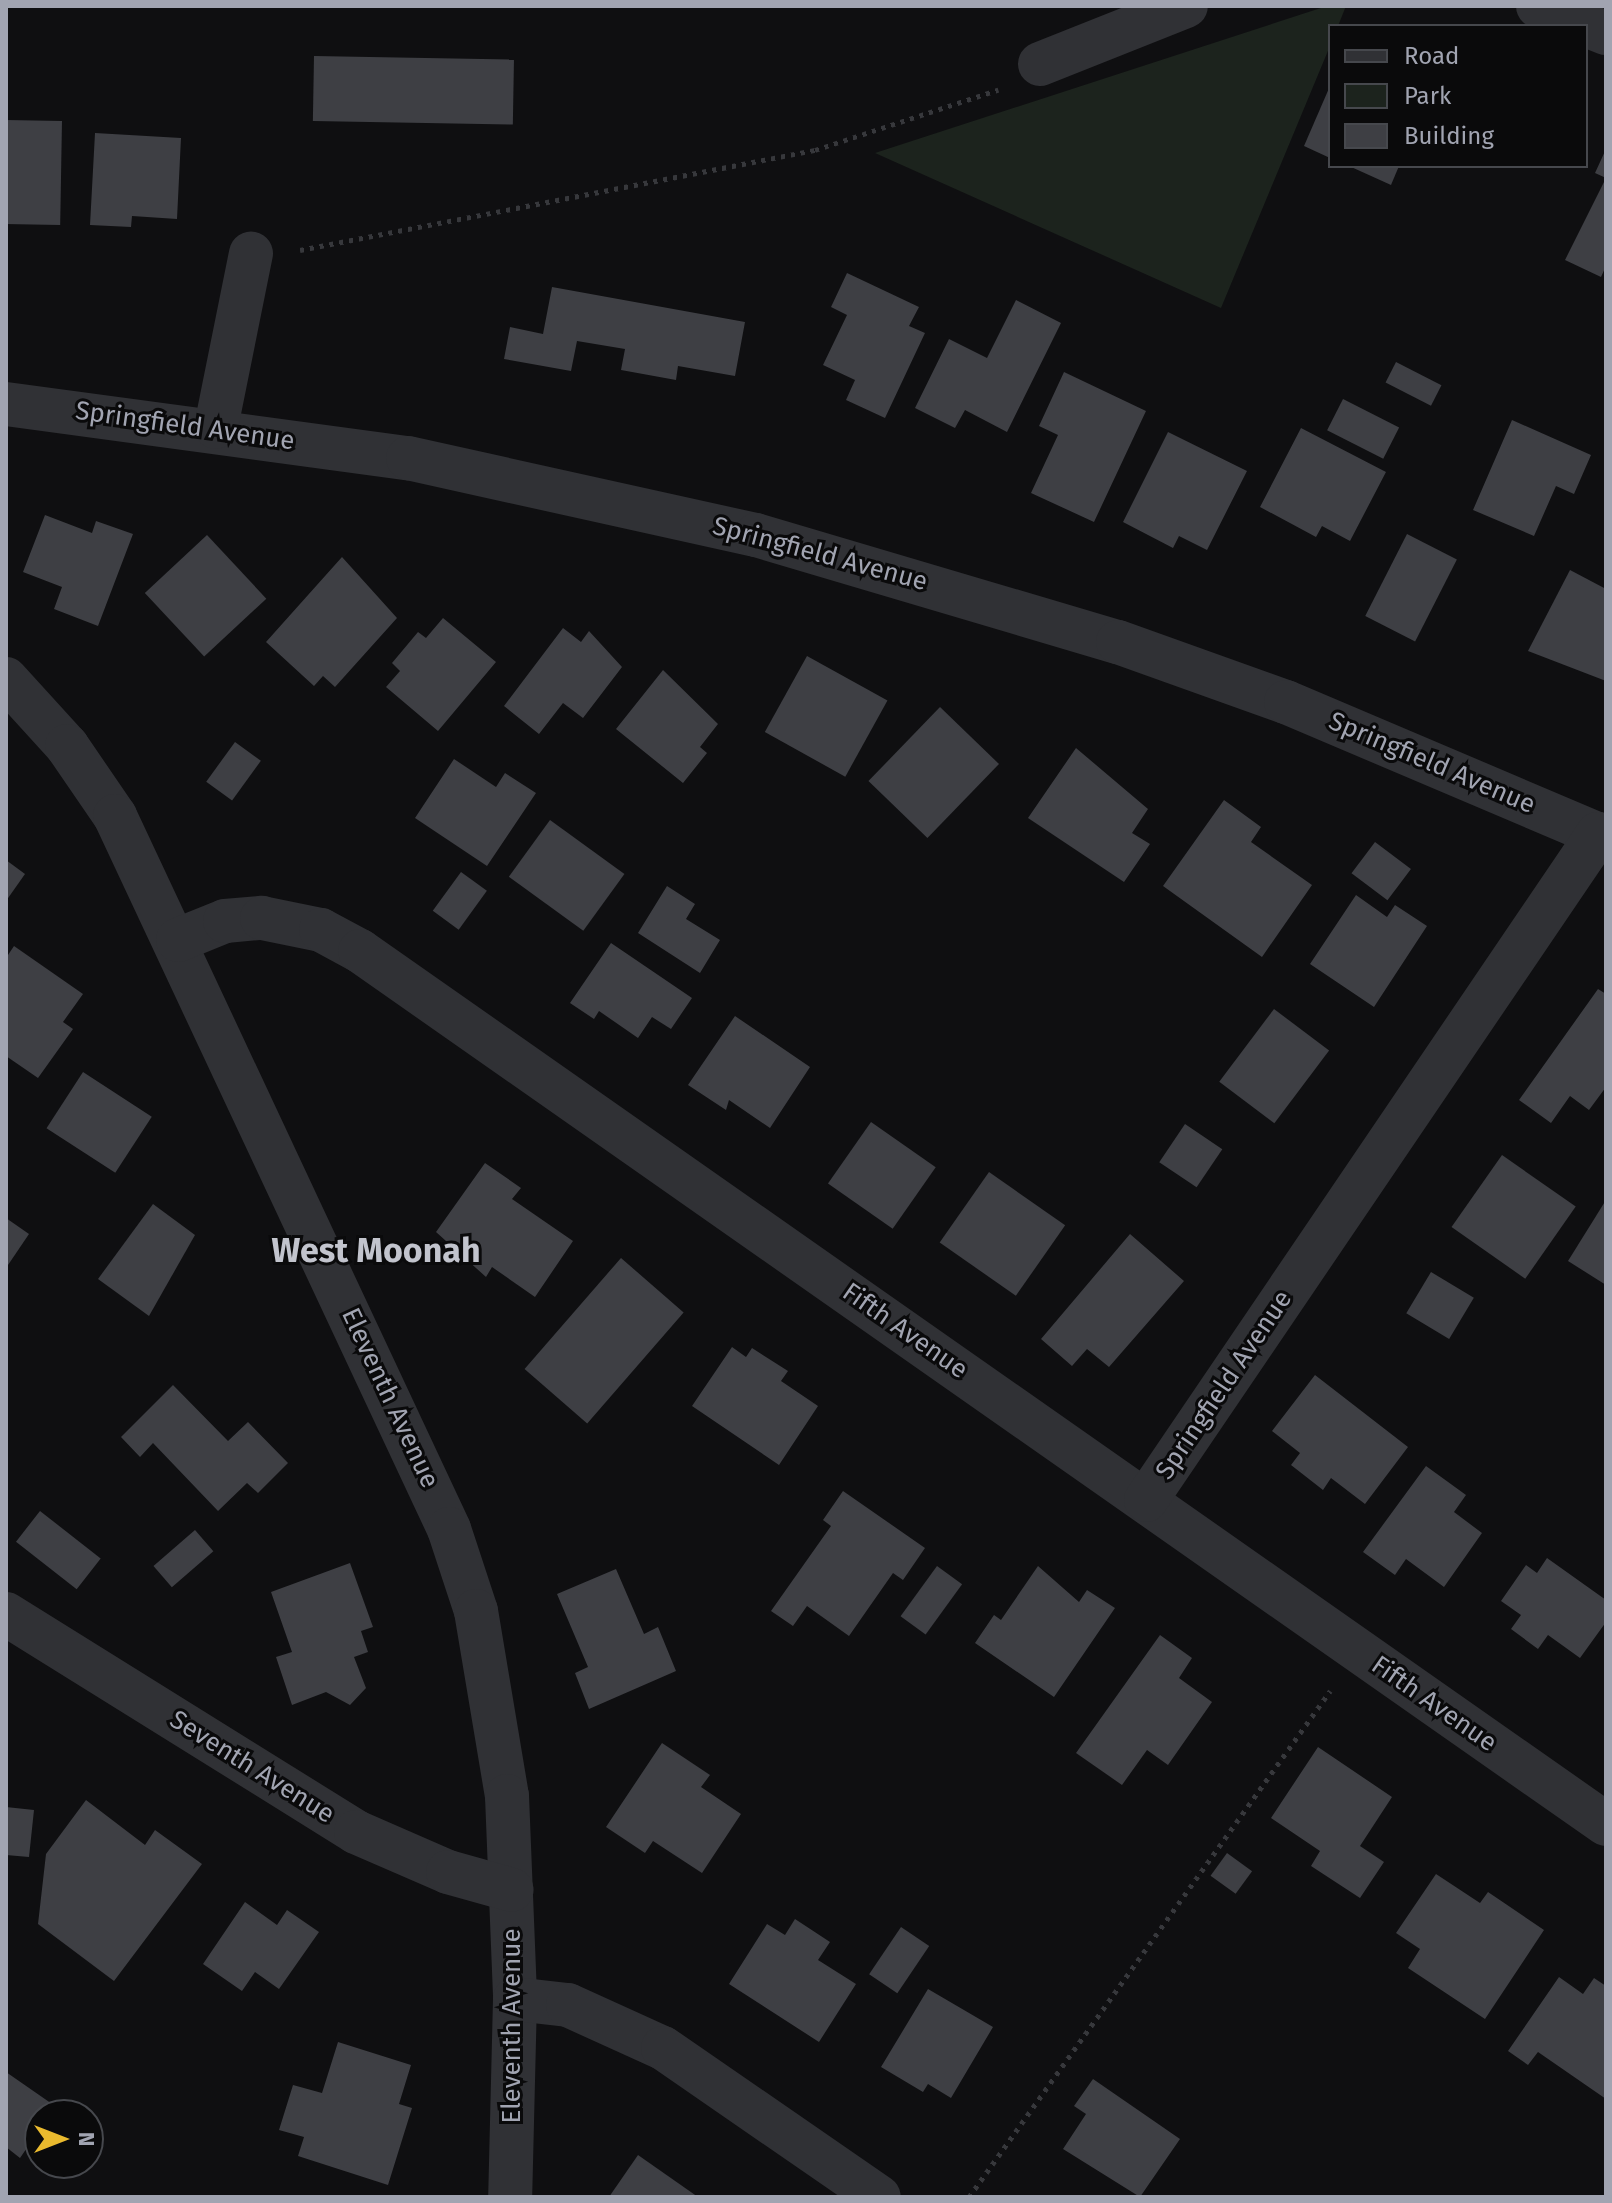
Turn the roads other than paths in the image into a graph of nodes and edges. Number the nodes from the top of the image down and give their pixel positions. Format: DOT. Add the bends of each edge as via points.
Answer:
graph roads {
  1 [pos="1186,6"];
  2 [pos="1538,6"];
  3 [pos="1583,24"];
  4 [pos="1040,64"];
  5 [pos="251,254"];
  6 [pos="6,404"];
  7 [pos="216,427"];
  8 [pos="6,679"];
  9 [pos="1602,836"];
  10 [pos="178,940"];
  11 [pos="1146,1500"];
  12 [pos="6,1614"];
  13 [pos="1606,1824"];
  14 [pos="512,1890"];
  15 [pos="515,1999"];
  16 [pos="510,2197"];
  17 [pos="879,2197"];
  1 -- 4 [label="street"];
  2 -- 3 [label="street"];
  5 -- 7 [label="street"];
  6 -- 7 [label="street, Springfield Avenue"];
  7 -- 9 [label="street, Springfield Avenue" via="581,493 934,584 1286,702"];
  8 -- 10 [label="street, Eleventh Avenue" via="67,746 115,816"];
  9 -- 11 [label="street, Springfield Avenue"];
  10 -- 11 [label="street, Fifth Avenue" via="225,921 262,918 321,930 360,951"];
  10 -- 14 [label="street, Eleventh Avenue" via="449,1529 496,1704"];
  11 -- 13 [label="street, Fifth Avenue"];
  12 -- 14 [label="street, Seventh Avenue" via="356,1832 448,1872"];
  14 -- 15 [label="street, Eleventh Avenue"];
  15 -- 16 [label="street, Eleventh Avenue"];
  15 -- 17 [label="street" via="568,2005 663,2048"];
}
